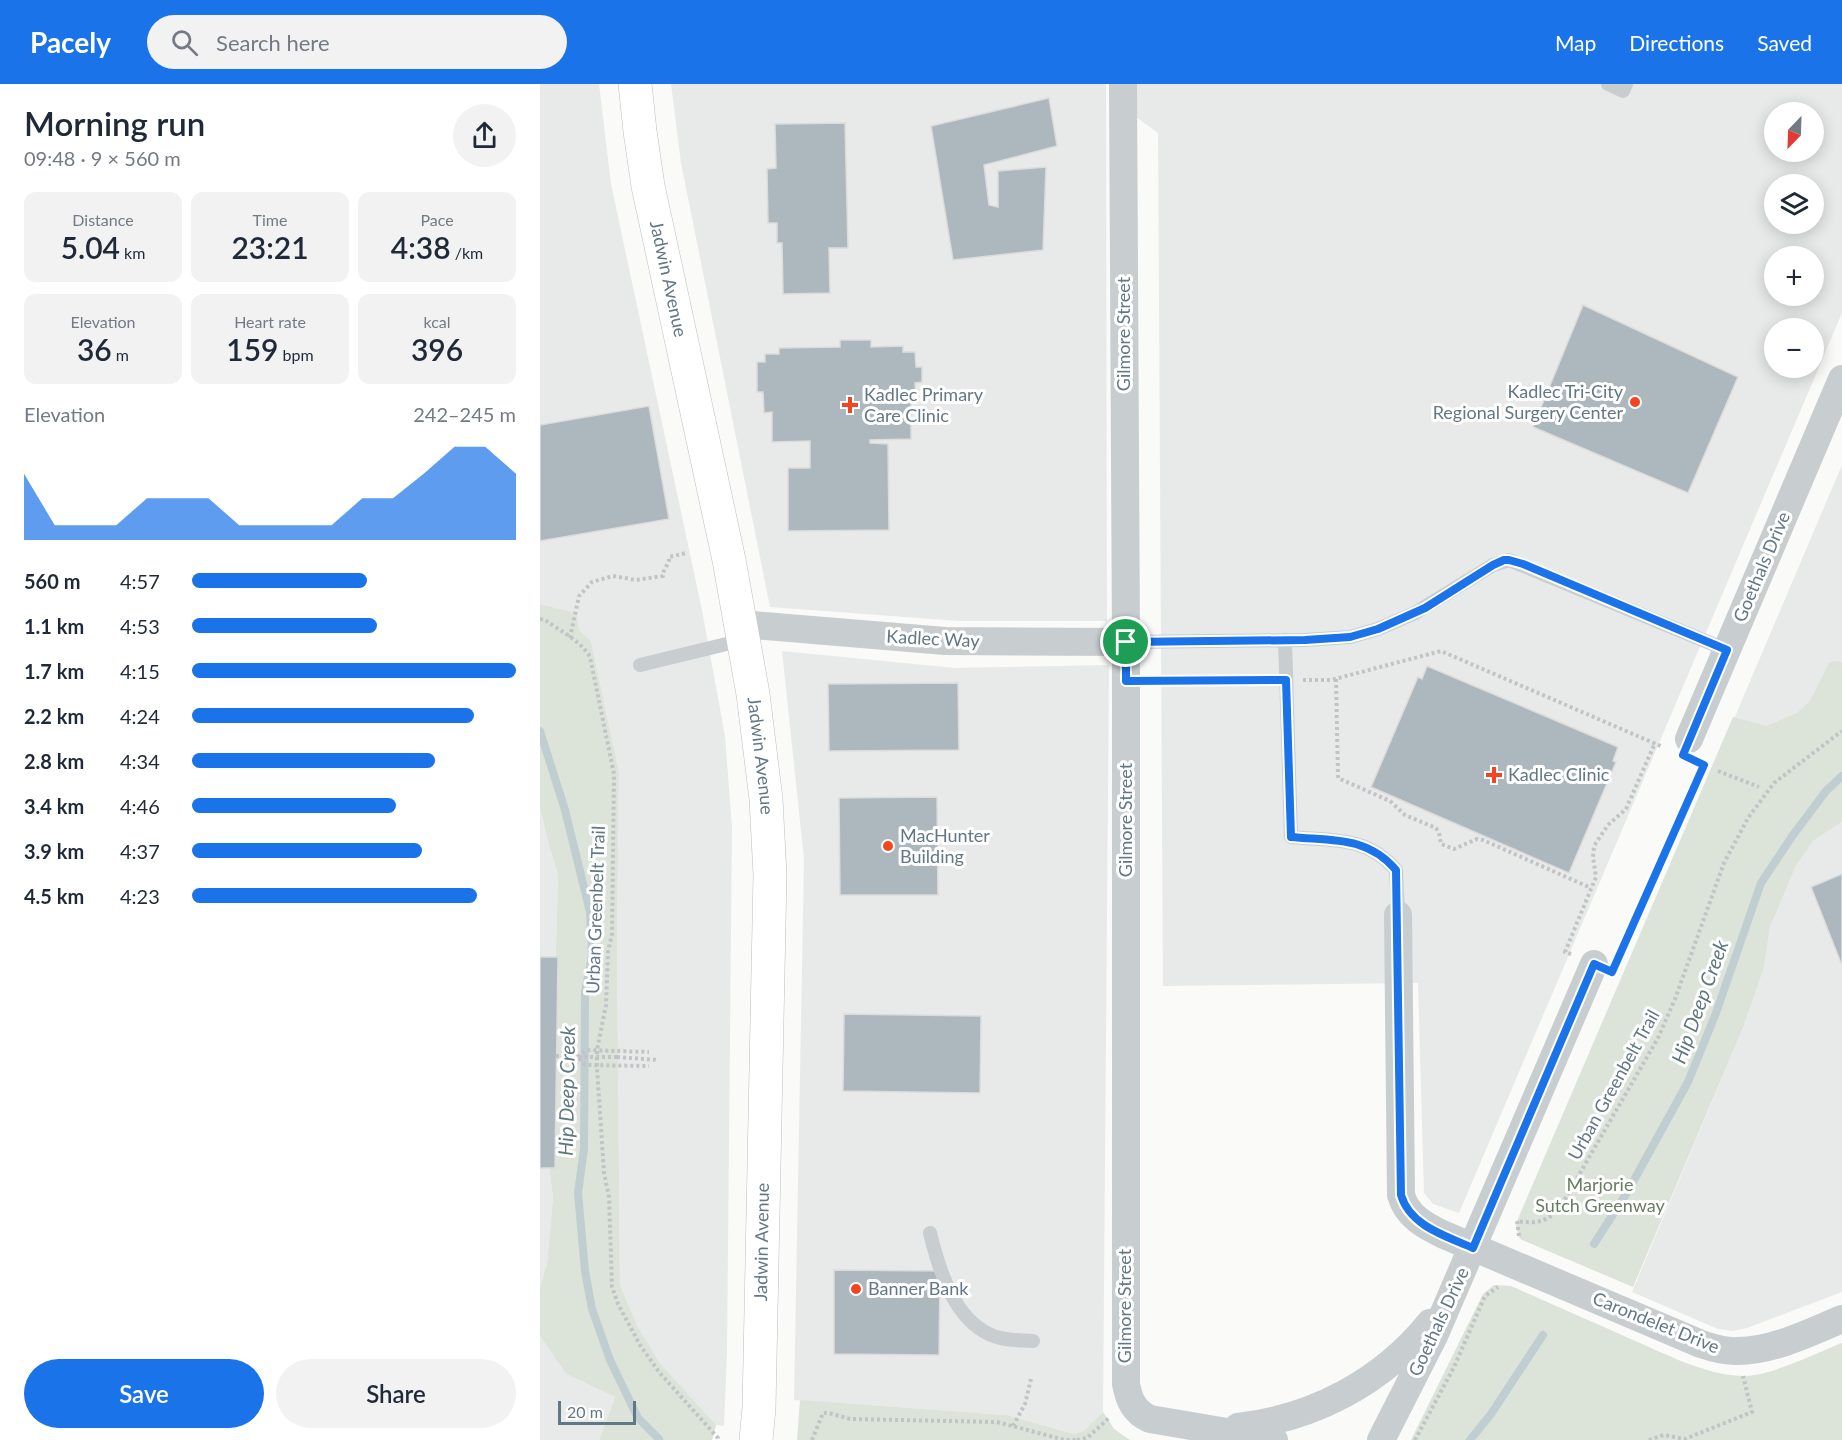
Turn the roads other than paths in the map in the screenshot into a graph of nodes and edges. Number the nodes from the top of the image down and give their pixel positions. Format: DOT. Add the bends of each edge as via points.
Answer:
graph roads {
  1 [pos="635,84"];
  2 [pos="1123,84"];
  3 [pos="1608,84"];
  4 [pos="1626,84"];
  5 [pos="1839,396"];
  6 [pos="742,632"];
  7 [pos="1285,640"];
  8 [pos="1126,642"];
  9 [pos="1727,650"];
  10 [pos="640,665"];
  11 [pos="1686,747"];
  12 [pos="1398,915"];
  13 [pos="1594,964"];
  14 [pos="930,1233"];
  15 [pos="1473,1248"];
  16 [pos="1457,1284"];
  17 [pos="1842,1319"];
  18 [pos="1033,1341"];
  19 [pos="1206,1429"];
  20 [pos="756,1440"];
  21 [pos="1275,1440"];
  22 [pos="1381,1440"];
  1 -- 6 [label="main road, Jadwin Avenue" via="648,186"];
  2 -- 8 [label="street, Gilmore Street"];
  3 -- 4 [label="lane" via="1623,91"];
  5 -- 9 [label="street, Goethals Drive"];
  6 -- 8 [label="street, Kadlec Way" via="945,641"];
  6 -- 10 [label="lane"];
  6 -- 20 [label="main road, Jadwin Avenue" via="760,745 770,875"];
  7 -- 8 [label="lane"];
  7 -- 9 [label="lane" via="1342,638 1378,629 1425,608 1493,565 1509,560"];
  7 -- 12 [label="lane" via="1291,837 1356,843 1376,852 1396,870"];
  8 -- 19 [label="street, Gilmore Street" via="1126,1384 1132,1404 1144,1417"];
  9 -- 11 [label="street, Goethals Drive"];
  12 -- 15 [label="street, Carondelet Drive" via="1401,1195 1422,1223"];
  13 -- 15 [label="street, Goethals Drive"];
  14 -- 18 [label="lane" via="958,1306 974,1325 992,1336"];
  15 -- 16 [label="street, Goethals Drive"];
  15 -- 17 [label="street, Carondelet Drive" via="1726,1351 1783,1342"];
  16 -- 19 [label="street" via="1395,1361 1355,1388 1280,1419"];
  16 -- 22 [label="street, Goethals Drive"];
  19 -- 21 [label="street, Gilmore Street"];
}
